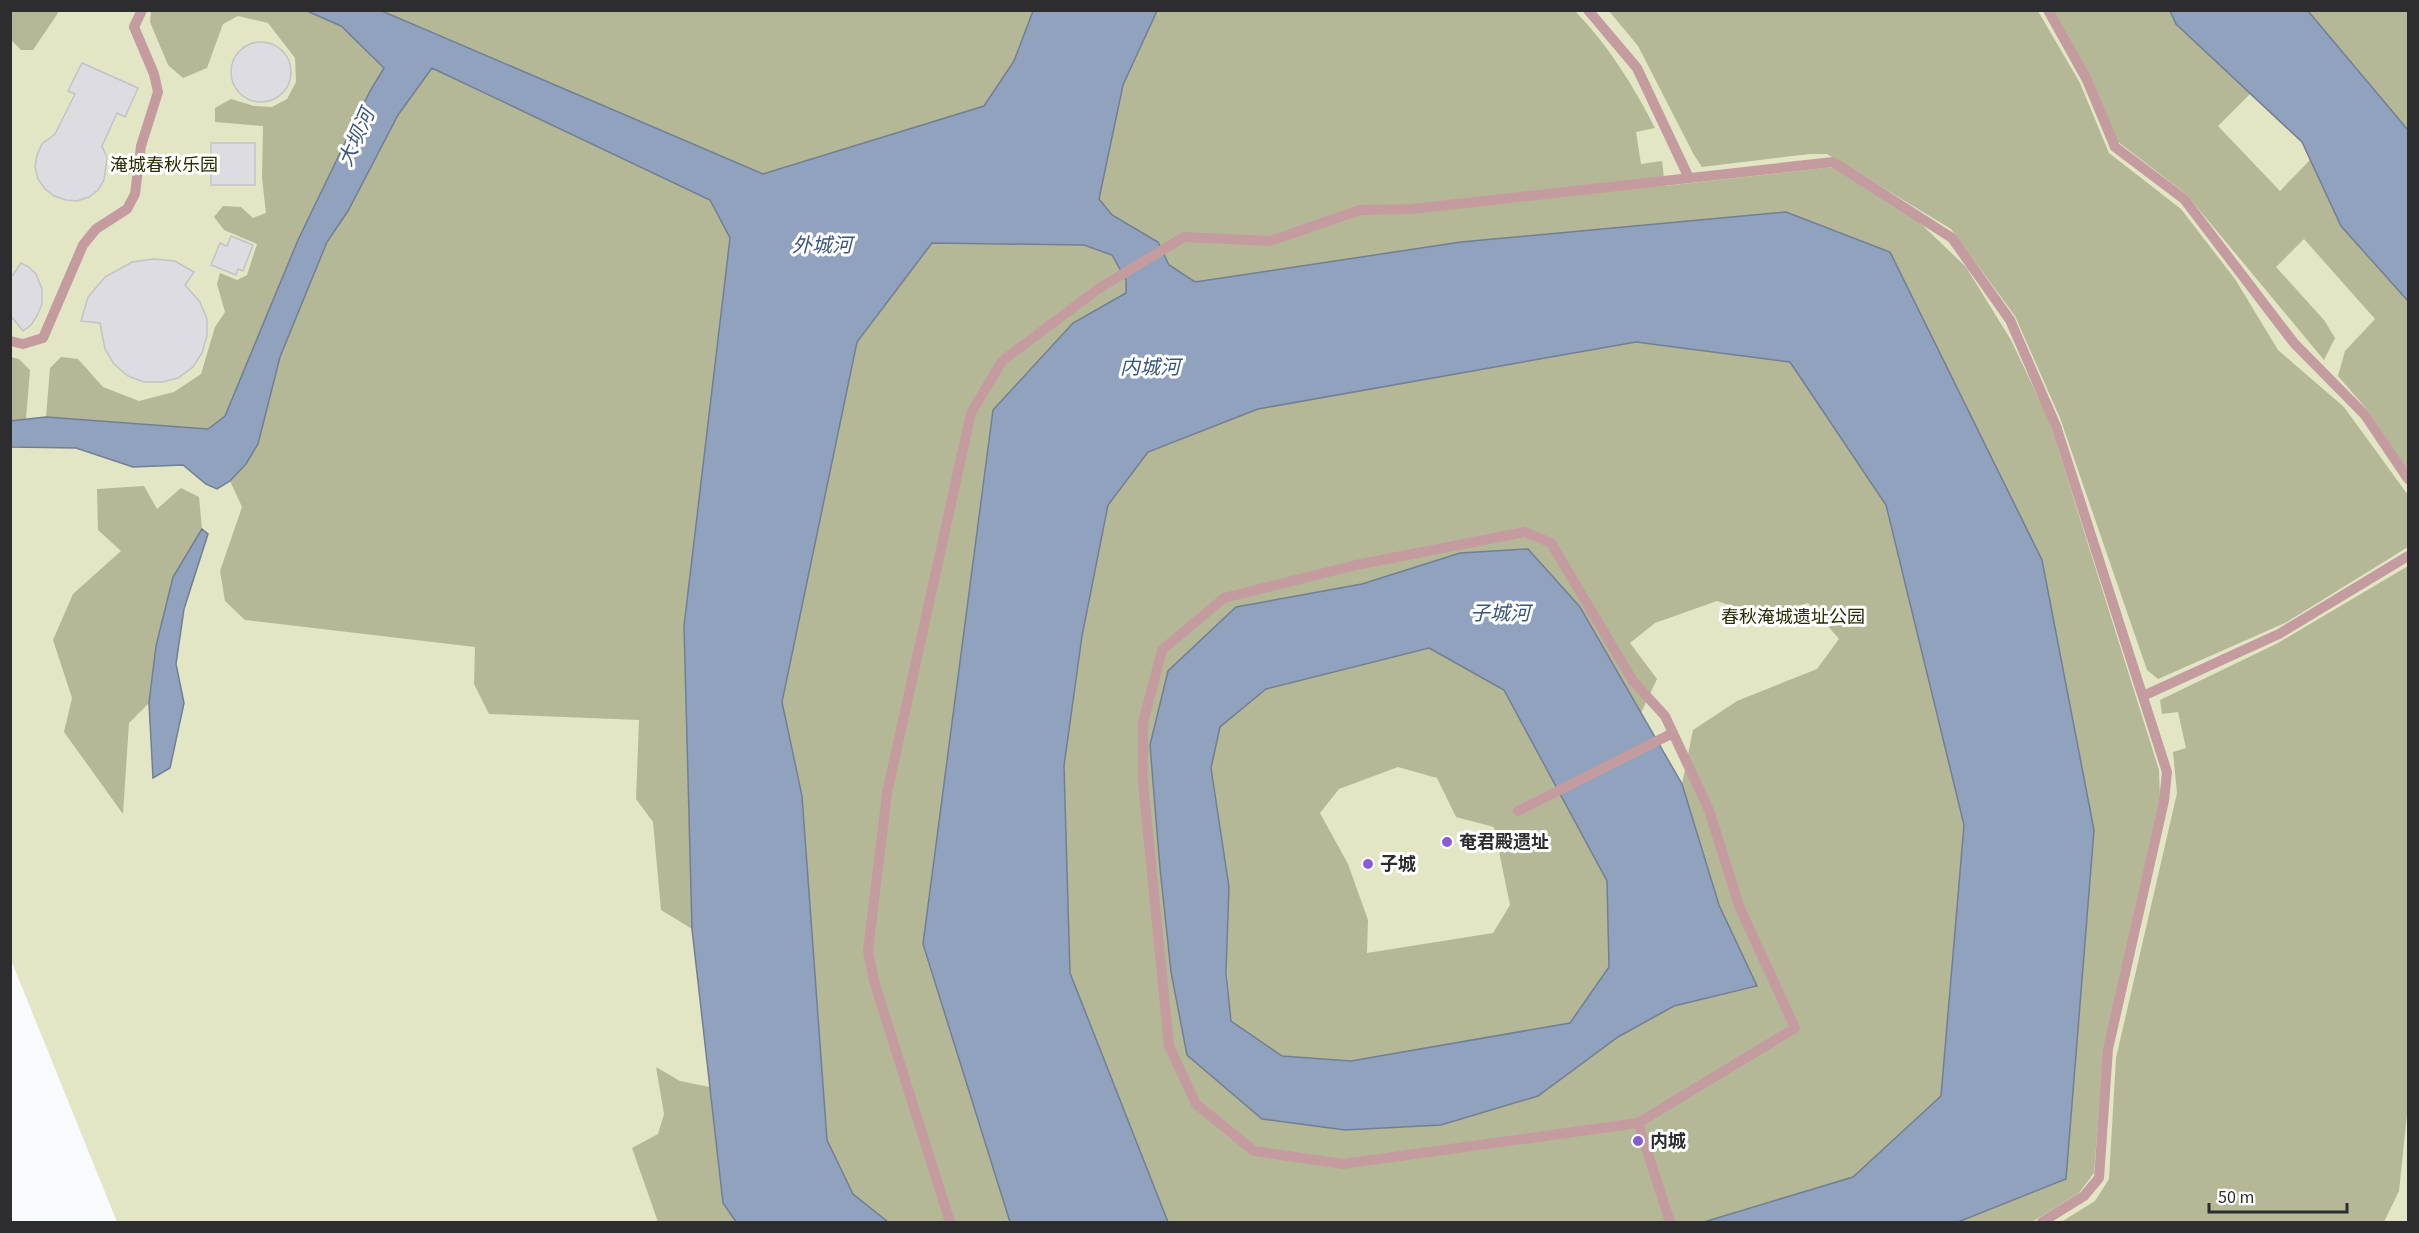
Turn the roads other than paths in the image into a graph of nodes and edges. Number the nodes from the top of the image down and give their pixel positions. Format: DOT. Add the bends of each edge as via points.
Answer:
graph roads {
  1 [pos="142,10"];
  2 [pos="1588,10"];
  3 [pos="2048,10"];
  4 [pos="1689,178"];
  5 [pos="10,341"];
  6 [pos="2409,479"];
  7 [pos="2409,556"];
  8 [pos="2143,696"];
  9 [pos="1668,736"];
  10 [pos="1518,811"];
  11 [pos="1638,1123"];
  12 [pos="950,1222"];
  13 [pos="1670,1222"];
  14 [pos="2042,1222"];
  1 -- 5 [label="lane" via="134,27 158,92 141,146 135,194 127,208 96,229 82,245 43,338 23,344"];
  2 -- 4 [label="lane" via="1637,68"];
  3 -- 6 [label="lane" via="2087,80 2115,147 2184,199 2295,343 2365,415"];
  4 -- 8 [label="lane" via="1833,162 1952,237 2010,320 2056,426"];
  4 -- 12 [label="lane" via="1412,209 1360,210 1270,241 1184,237 1098,289 1002,362 971,413 887,793 868,951"];
  7 -- 8 [label="lane" via="2279,634"];
  8 -- 14 [label="lane" via="2167,772 2108,1049 2098,1178 2084,1196"];
  9 -- 10 [label="lane"];
  9 -- 11 [label="lane" via="1709,810 1739,906 1795,1028"];
  9 -- 11 [label="lane" via="1665,716 1634,681 1551,543 1525,532 1356,565 1224,598 1162,650 1143,723 1143,783 1169,1046 1196,1104 1254,1151 1343,1164"];
  11 -- 13 [label="lane"];
}
